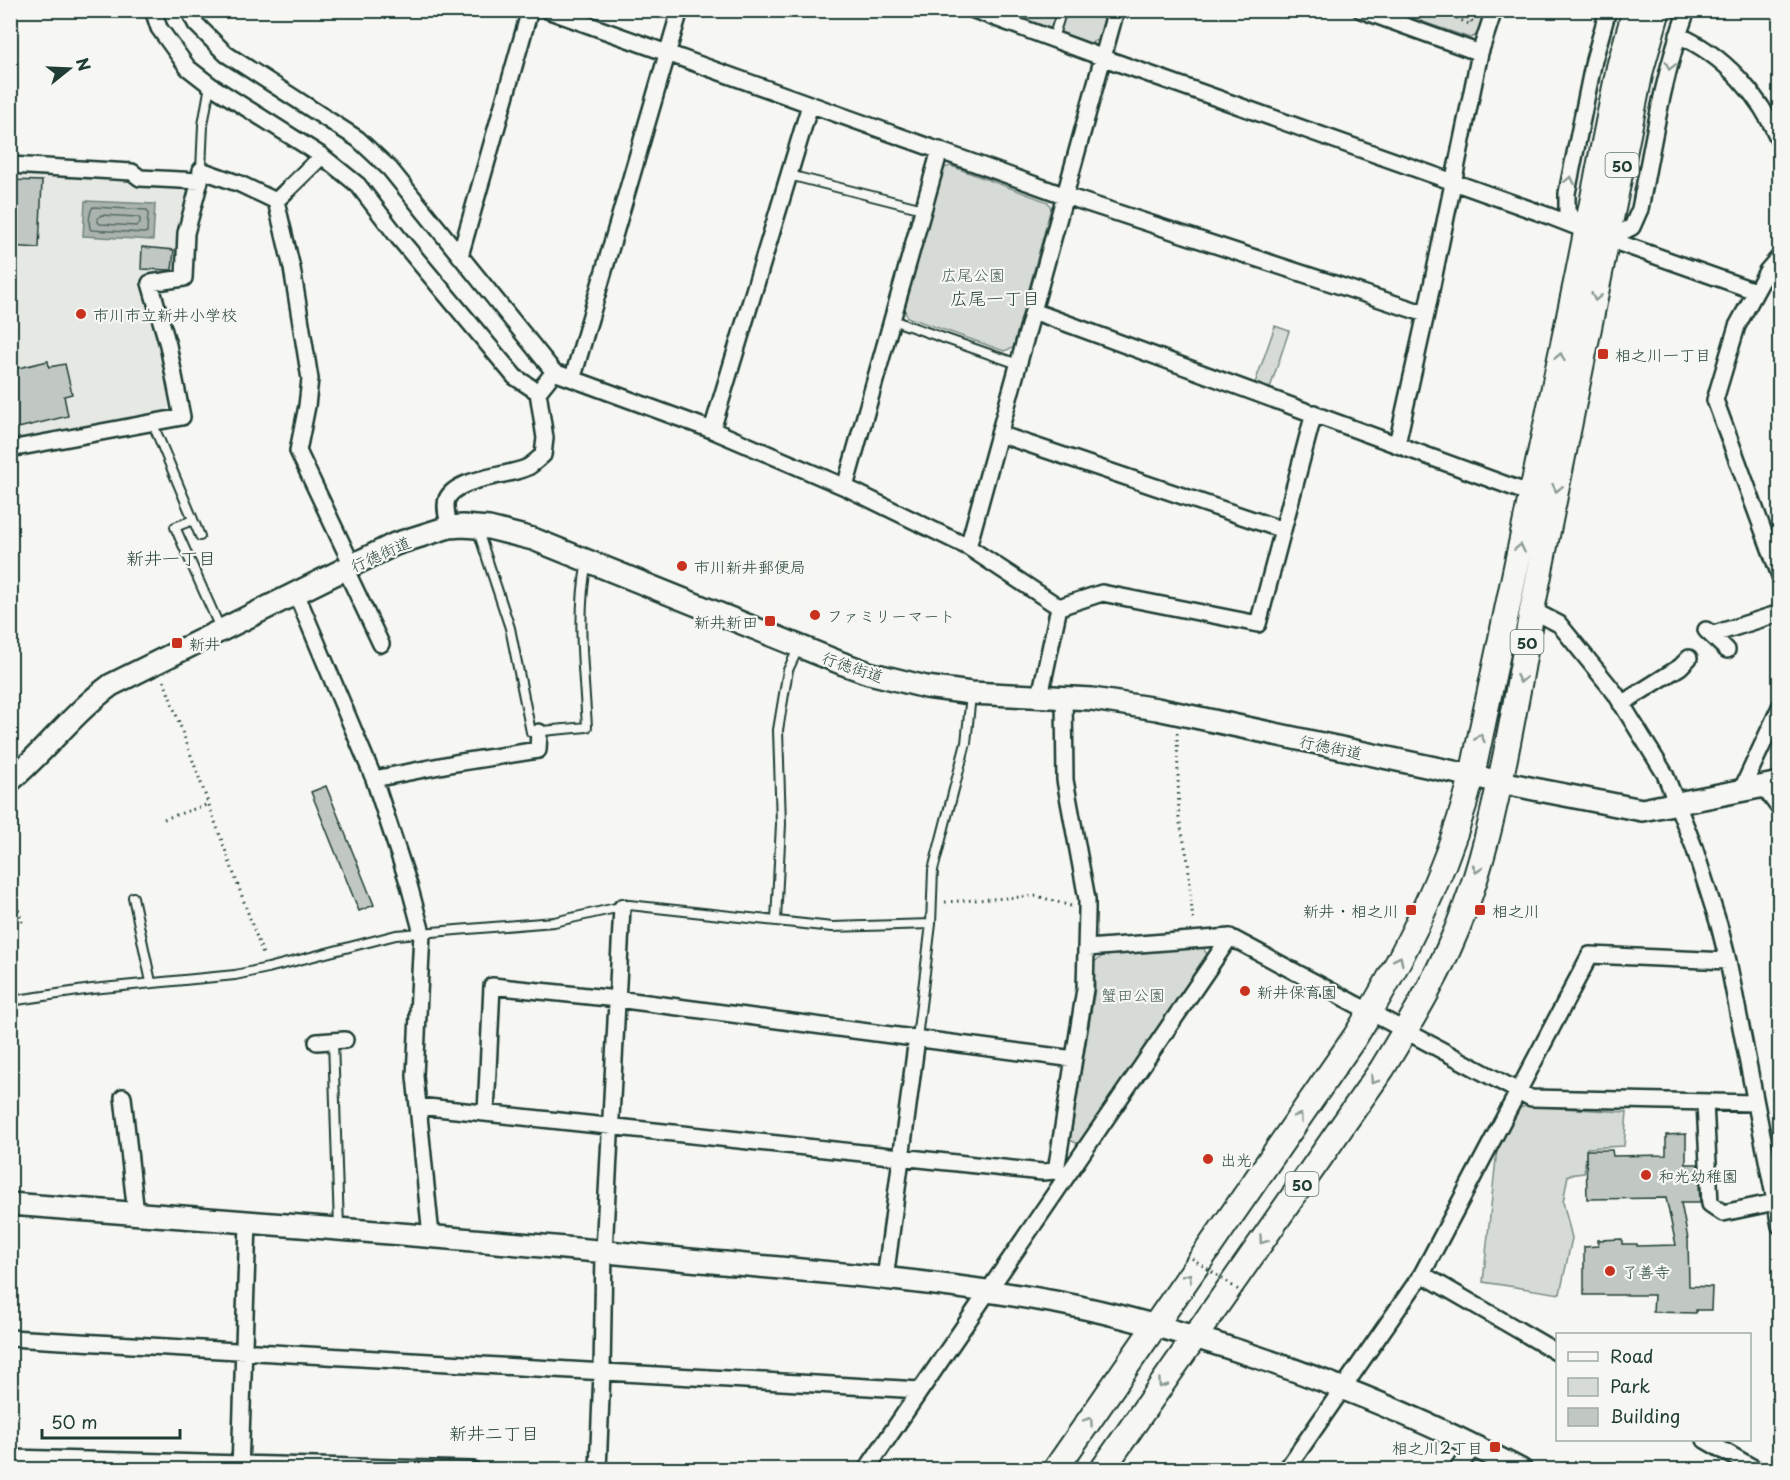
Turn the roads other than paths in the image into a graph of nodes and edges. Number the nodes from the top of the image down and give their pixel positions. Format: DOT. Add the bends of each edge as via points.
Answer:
graph roads {
  1 [pos="153,10"];
  2 [pos="189,10"];
  3 [pos="530,10"];
  4 [pos="547,10"];
  5 [pos="680,10"];
  6 [pos="974,10"];
  7 [pos="1062,10"];
  8 [pos="1116,10"];
  9 [pos="1361,10"];
  10 [pos="1494,10"];
  11 [pos="1608,10"];
  12 [pos="1635,10"];
  13 [pos="1658,10"];
  14 [pos="1687,10"];
  15 [pos="1678,35"];
  16 [pos="1053,38"];
  17 [pos="667,53"];
  18 [pos="1480,53"];
  19 [pos="1104,58"];
  20 [pos="210,85"];
  21 [pos="1626,88"];
  22 [pos="810,105"];
  23 [pos="1779,142"];
  24 [pos="940,150"];
  25 [pos="322,156"];
  26 [pos="10,165"];
  27 [pos="789,175"];
  28 [pos="201,176"];
  29 [pos="1453,183"];
  30 [pos="1066,196"];
  31 [pos="276,201"];
  32 [pos="923,209"];
  33 [pos="1596,235"];
  34 [pos="460,256"];
  35 [pos="1779,256"];
  36 [pos="1755,291"];
  37 [pos="1033,311"];
  38 [pos="1426,314"];
  39 [pos="892,320"];
  40 [pos="1018,364"];
  41 [pos="554,372"];
  42 [pos="573,377"];
  43 [pos="538,392"];
  44 [pos="1314,413"];
  45 [pos="152,422"];
  46 [pos="712,430"];
  47 [pos="999,434"];
  48 [pos="1397,444"];
  49 [pos="10,449"];
  50 [pos="845,487"];
  51 [pos="1531,495"];
  52 [pos="193,520"];
  53 [pos="476,526"];
  54 [pos="449,527"];
  55 [pos="1283,530"];
  56 [pos="200,536"];
  57 [pos="968,547"];
  58 [pos="587,561"];
  59 [pos="349,566"];
  60 [pos="1779,576"];
  61 [pos="297,593"];
  62 [pos="1059,607"];
  63 [pos="1532,610"];
  64 [pos="1779,613"];
  65 [pos="221,631"];
  66 [pos="381,644"];
  67 [pos="799,647"];
  68 [pos="1727,650"];
  69 [pos="1689,658"];
  70 [pos="971,693"];
  71 [pos="1040,696"];
  72 [pos="1064,697"];
  73 [pos="1622,704"];
  74 [pos="1779,707"];
  75 [pos="539,732"];
  76 [pos="1472,776"];
  77 [pos="374,779"];
  78 [pos="10,781"];
  79 [pos="1500,782"];
  80 [pos="1771,785"];
  81 [pos="1741,791"];
  82 [pos="1677,804"];
  83 [pos="1779,809"];
  84 [pos="133,897"];
  85 [pos="622,907"];
  86 [pos="776,920"];
  87 [pos="931,924"];
  88 [pos="422,933"];
  89 [pos="1230,937"];
  90 [pos="1087,948"];
  91 [pos="1728,961"];
  92 [pos="151,982"];
  93 [pos="617,999"];
  94 [pos="10,1001"];
  95 [pos="1371,1011"];
  96 [pos="1406,1031"];
  97 [pos="916,1038"];
  98 [pos="339,1040"];
  99 [pos="317,1041"];
  100 [pos="1074,1059"];
  101 [pos="1518,1092"];
  102 [pos="123,1097"];
  103 [pos="1705,1102"];
  104 [pos="1755,1103"];
  105 [pos="418,1106"];
  106 [pos="486,1113"];
  107 [pos="611,1126"];
  108 [pos="901,1157"];
  109 [pos="1061,1174"];
  110 [pos="1777,1202"];
  111 [pos="10,1204"];
  112 [pos="136,1214"];
  113 [pos="248,1222"];
  114 [pos="1779,1226"];
  115 [pos="339,1229"];
  116 [pos="431,1236"];
  117 [pos="604,1251"];
  118 [pos="1422,1274"];
  119 [pos="885,1279"];
  120 [pos="988,1291"];
  121 [pos="1155,1326"];
  122 [pos="1196,1336"];
  123 [pos="10,1338"];
  124 [pos="243,1352"];
  125 [pos="1556,1352"];
  126 [pos="602,1372"];
  127 [pos="1343,1388"];
  128 [pos="920,1390"];
  129 [pos="1707,1441"];
  130 [pos="1474,1446"];
  131 [pos="10,1458"];
  132 [pos="1779,1464"];
  133 [pos="240,1467"];
  134 [pos="473,1470"];
  135 [pos="598,1470"];
  136 [pos="866,1470"];
  137 [pos="1055,1470"];
  138 [pos="1102,1470"];
  139 [pos="1286,1470"];
  140 [pos="1457,1470"];
  141 [pos="1521,1470"];
  142 [pos="1757,1470"];
  143 [pos="1776,1470"];
  1 -- 20 [label="street" via="159,28 175,51 188,68"];
  2 -- 34 [label="street" via="196,24 226,54 358,139 390,169"];
  3 -- 34 [label="street"];
  4 -- 17 [label="street"];
  5 -- 17 [label="street"];
  6 -- 16 [label="street"];
  7 -- 16 [label="lane"];
  8 -- 19 [label="street"];
  9 -- 18 [label="street"];
  10 -- 18 [label="street"];
  33 -- 11 [label="street, one-way" via="1567,212 1567,193"];
  12 -- 21 [label="main road, 50"];
  13 -- 21 [label="main road, 50"];
  14 -- 15 [label="street"];
  15 -- 23 [label="street" via="1717,58 1736,76 1766,114"];
  15 -- 33 [label="street, one-way" via="1640,209 1632,226"];
  16 -- 19 [label="street"];
  17 -- 22 [label="street"];
  17 -- 42 [label="street"];
  18 -- 29 [label="street"];
  19 -- 29 [label="street"];
  19 -- 30 [label="street"];
  20 -- 25 [label="street"];
  20 -- 28 [label="lane"];
  21 -- 33 [label="main road, 50"];
  22 -- 24 [label="street"];
  22 -- 27 [label="street"];
  24 -- 30 [label="street"];
  24 -- 32 [label="street"];
  25 -- 31 [label="street"];
  25 -- 43 [label="street" via="358,185 515,377"];
  26 -- 28 [label="street" via="132,172 140,178"];
  27 -- 32 [label="lane"];
  27 -- 46 [label="street"];
  28 -- 31 [label="street" via="240,184"];
  28 -- 45 [label="street" via="186,233 184,278 150,283 168,345 182,417"];
  29 -- 33 [label="street"];
  29 -- 38 [label="street"];
  30 -- 37 [label="street"];
  30 -- 38 [label="street"];
  31 -- 59 [label="street" via="292,267 310,379 298,451"];
  32 -- 39 [label="street"];
  33 -- 36 [label="street"];
  51 -- 33 [label="main road, 50, one-way"];
  33 -- 63 [label="main road, 50, one-way"];
  34 -- 41 [label="street"];
  35 -- 36 [label="street"];
  36 -- 60 [label="street" via="1732,342 1714,400"];
  37 -- 40 [label="street"];
  37 -- 44 [label="street"];
  38 -- 48 [label="street"];
  39 -- 40 [label="lane"];
  39 -- 50 [label="street"];
  40 -- 47 [label="street"];
  41 -- 42 [label="street"];
  41 -- 43 [label="street"];
  42 -- 46 [label="street"];
  43 -- 54 [label="street" via="545,438 543,455 529,466 454,490 446,504"];
  44 -- 48 [label="street"];
  44 -- 55 [label="street"];
  45 -- 49 [label="street"];
  45 -- 52 [label="lane"];
  46 -- 50 [label="street"];
  47 -- 55 [label="street"];
  47 -- 57 [label="street"];
  48 -- 51 [label="street"];
  50 -- 57 [label="street"];
  76 -- 51 [label="main road, 50, one-way"];
  52 -- 56 [label="lane"];
  52 -- 65 [label="lane" via="175,527"];
  53 -- 54 [label="street, 行徳街道"];
  53 -- 58 [label="street, 行徳街道" via="533,539"];
  53 -- 75 [label="lane" via="510,628 531,732"];
  54 -- 59 [label="street, 行徳街道" via="395,544"];
  55 -- 62 [label="street" via="1258,624 1101,592"];
  57 -- 62 [label="street"];
  58 -- 67 [label="street, 行徳街道"];
  58 -- 75 [label="lane" via="581,615 587,727"];
  59 -- 61 [label="street, 行徳街道"];
  59 -- 66 [label="street"];
  61 -- 65 [label="street, 行徳街道"];
  61 -- 77 [label="street"];
  62 -- 71 [label="street"];
  63 -- 73 [label="street" via="1559,624"];
  63 -- 79 [label="main road, 50, one-way"];
  64 -- 68 [label="street" via="1708,633"];
  65 -- 78 [label="street, 行徳街道" via="125,678 93,699"];
  67 -- 70 [label="street, 行徳街道" via="869,673"];
  67 -- 86 [label="lane" via="788,670 778,730 781,824"];
  69 -- 73 [label="street"];
  70 -- 71 [label="street, 行徳街道"];
  70 -- 87 [label="lane" via="966,743 933,870"];
  71 -- 72 [label="street, 行徳街道"];
  72 -- 76 [label="street, 行徳街道" via="1176,713"];
  72 -- 90 [label="street" via="1065,780 1088,898"];
  73 -- 82 [label="street" via="1665,774"];
  74 -- 81 [label="street"];
  75 -- 77 [label="street" via="538,750"];
  76 -- 79 [label="street, 行徳街道"];
  95 -- 76 [label="main road, 50, one-way" via="1435,884"];
  77 -- 88 [label="street"];
  79 -- 82 [label="street, 行徳街道" via="1642,810"];
  79 -- 96 [label="main road, 50, one-way" via="1464,911 1449,949"];
  80 -- 81 [label="street, 行徳街道"];
  80 -- 83 [label="street"];
  81 -- 82 [label="street, 行徳街道"];
  82 -- 91 [label="street"];
  84 -- 92 [label="lane"];
  85 -- 86 [label="lane"];
  85 -- 88 [label="lane" via="554,922"];
  85 -- 93 [label="street"];
  86 -- 87 [label="lane" via="832,927"];
  87 -- 97 [label="lane"];
  88 -- 92 [label="lane" via="396,935 235,975"];
  88 -- 105 [label="street" via="415,1076"];
  89 -- 90 [label="street"];
  89 -- 95 [label="street"];
  89 -- 109 [label="street"];
  90 -- 100 [label="street"];
  91 -- 101 [label="street" via="1590,955"];
  91 -- 104 [label="street"];
  92 -- 94 [label="lane"];
  93 -- 97 [label="street"];
  93 -- 106 [label="street" via="492,986"];
  93 -- 107 [label="street"];
  95 -- 96 [label="street"];
  121 -- 95 [label="main road, 50, one-way"];
  96 -- 101 [label="street"];
  96 -- 122 [label="main road, 50, one-way"];
  97 -- 100 [label="street"];
  97 -- 108 [label="street"];
  98 -- 99 [label="street"];
  98 -- 115 [label="lane"];
  100 -- 109 [label="street"];
  101 -- 103 [label="street" via="1531,1098"];
  101 -- 118 [label="street"];
  102 -- 112 [label="street"];
  103 -- 104 [label="street"];
  103 -- 110 [label="street" via="1710,1204 1723,1213"];
  104 -- 110 [label="street"];
  105 -- 106 [label="street"];
  105 -- 116 [label="street"];
  106 -- 107 [label="street"];
  107 -- 108 [label="street"];
  107 -- 117 [label="street"];
  108 -- 109 [label="street"];
  108 -- 119 [label="street"];
  109 -- 120 [label="street"];
  110 -- 114 [label="street"];
  111 -- 112 [label="street"];
  112 -- 113 [label="street"];
  113 -- 115 [label="street"];
  113 -- 124 [label="street"];
  115 -- 116 [label="street"];
  116 -- 117 [label="street"];
  117 -- 119 [label="street"];
  117 -- 126 [label="street"];
  118 -- 125 [label="street"];
  118 -- 127 [label="street"];
  119 -- 120 [label="street"];
  120 -- 121 [label="street"];
  120 -- 128 [label="street"];
  121 -- 122 [label="street"];
  137 -- 121 [label="main road, 50, one-way"];
  122 -- 127 [label="street"];
  122 -- 138 [label="main road, 50, one-way"];
  123 -- 124 [label="street"];
  124 -- 126 [label="street"];
  124 -- 133 [label="street"];
  126 -- 128 [label="street"];
  126 -- 135 [label="street"];
  127 -- 130 [label="street"];
  127 -- 139 [label="street"];
  128 -- 136 [label="street"];
  129 -- 142 [label="street"];
  130 -- 140 [label="street"];
  130 -- 141 [label="street"];
  131 -- 133 [label="street"];
  132 -- 143 [label="street"];
  133 -- 134 [label="street"];
}
